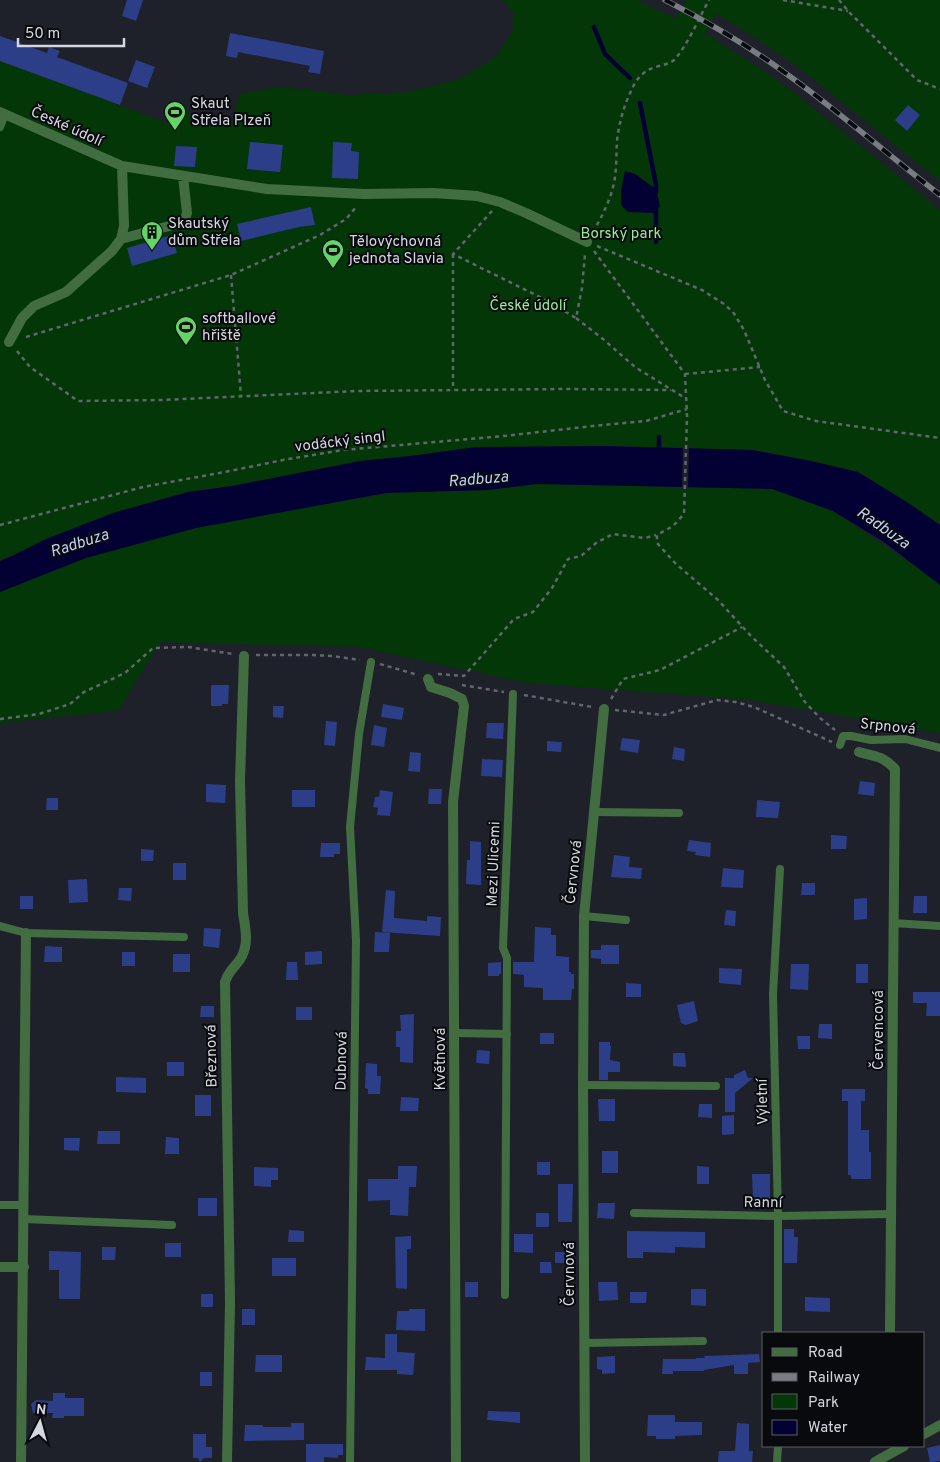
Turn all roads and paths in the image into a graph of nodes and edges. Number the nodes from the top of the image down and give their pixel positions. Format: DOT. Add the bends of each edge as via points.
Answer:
graph roads {
  1 [pos="709,0"];
  2 [pos="782,0"];
  3 [pos="839,0"];
  4 [pos="849,12"];
  5 [pos="940,89"];
  6 [pos="3,113"];
  7 [pos="0,127"];
  8 [pos="122,166"];
  9 [pos="183,176"];
  10 [pos="364,194"];
  11 [pos="500,202"];
  12 [pos="121,239"];
  13 [pos="587,242"];
  14 [pos="453,254"];
  15 [pos="231,275"];
  16 [pos="576,318"];
  17 [pos="10,342"];
  18 [pos="760,367"];
  19 [pos="685,374"];
  20 [pos="453,389"];
  21 [pos="671,390"];
  22 [pos="241,396"];
  23 [pos="686,398"];
  24 [pos="687,409"];
  25 [pos="940,438"];
  26 [pos="0,525"];
  27 [pos="657,535"];
  28 [pos="742,627"];
  29 [pos="244,656"];
  30 [pos="371,662"];
  31 [pos="412,672"];
  32 [pos="429,676"];
  33 [pos="456,684"];
  34 [pos="513,694"];
  35 [pos="604,709"];
  36 [pos="0,719"];
  37 [pos="843,736"];
  38 [pos="840,745"];
  39 [pos="940,748"];
  40 [pos="859,752"];
  41 [pos="595,812"];
  42 [pos="679,813"];
  43 [pos="780,869"];
  44 [pos="584,916"];
  45 [pos="626,920"];
  46 [pos="893,923"];
  47 [pos="0,926"];
  48 [pos="940,926"];
  49 [pos="26,933"];
  50 [pos="184,937"];
  51 [pos="455,1033"];
  52 [pos="507,1034"];
  53 [pos="583,1085"];
  54 [pos="716,1086"];
  55 [pos="0,1205"];
  56 [pos="24,1205"];
  57 [pos="634,1213"];
  58 [pos="891,1214"];
  59 [pos="778,1216"];
  60 [pos="24,1219"];
  61 [pos="172,1225"];
  62 [pos="0,1267"];
  63 [pos="24,1267"];
  64 [pos="505,1295"];
  65 [pos="778,1332"];
  66 [pos="890,1332"];
  67 [pos="703,1341"];
  68 [pos="585,1343"];
  69 [pos="940,1425"];
  70 [pos="925,1433"];
  71 [pos="778,1447"];
  72 [pos="902,1447"];
  73 [pos="890,1454"];
  74 [pos="21,1462"];
  75 [pos="228,1462"];
  76 [pos="350,1462"];
  77 [pos="456,1462"];
  78 [pos="585,1462"];
  79 [pos="778,1462"];
  80 [pos="875,1462"];
  1 -- 13 [label="path" via="673,61 646,71 633,87 620,125 614,186"];
  2 -- 4 [label="path"];
  3 -- 4 [label="path"];
  4 -- 5 [label="path" via="917,80"];
  6 -- 7 [label="lane"];
  6 -- 8 [label="street, České údolí"];
  8 -- 9 [label="street, České údolí"];
  8 -- 12 [label="street" via="124,226"];
  9 -- 10 [label="street, České údolí" via="267,190"];
  9 -- 12 [label="street" via="187,213 184,222"];
  10 -- 11 [label="street, České údolí" via="434,193 478,196"];
  10 -- 15 [label="path" via="346,219 320,235"];
  11 -- 13 [label="street, České údolí"];
  11 -- 14 [label="path"];
  12 -- 17 [label="street" via="112,252 66,292 34,306 22,318"];
  13 -- 16 [label="path"];
  13 -- 18 [label="path" via="702,290 724,304 744,330"];
  13 -- 19 [label="path"];
  14 -- 16 [label="path"];
  14 -- 20 [label="path"];
  15 -- 17 [label="path"];
  15 -- 22 [label="path"];
  16 -- 21 [label="path" via="635,367"];
  17 -- 22 [label="path" via="30,367 78,401"];
  18 -- 19 [label="path"];
  18 -- 25 [label="path" via="783,411 816,421"];
  19 -- 23 [label="path"];
  20 -- 21 [label="path"];
  20 -- 22 [label="path"];
  21 -- 23 [label="path"];
  23 -- 24 [label="path"];
  24 -- 26 [label="path, vodácký singl" via="646,421 343,450 143,486"];
  24 -- 27 [label="path" via="684,512 674,526"];
  27 -- 28 [label="path" via="657,543 676,564 718,600"];
  27 -- 32 [label="path" via="645,538 613,534 581,556 568,559 552,588 533,612 514,620 464,676"];
  28 -- 35 [label="path" via="660,670 623,679"];
  28 -- 37 [label="path" via="784,667 815,713"];
  29 -- 30 [label="path" via="332,656"];
  29 -- 36 [label="path" via="188,647 153,648 125,673 84,692 70,704 39,714"];
  29 -- 75 [label="street, Březnová" via="240,781 242,913 246,944 225,982 230,1302"];
  30 -- 31 [label="path"];
  30 -- 76 [label="lane, Dubnová" via="359,734 350,827 356,940"];
  31 -- 32 [label="path"];
  31 -- 32 [label="path"];
  32 -- 51 [label="street, Květnová" via="431,687 462,699 464,706 453,802"];
  33 -- 34 [label="path"];
  34 -- 35 [label="path"];
  34 -- 52 [label="lane, Mezi Ulicemi" via="503,948 507,958"];
  35 -- 38 [label="path" via="664,715 717,700 736,702"];
  35 -- 41 [label="street, Červnová"];
  37 -- 38 [label="lane, Srpnová"];
  37 -- 39 [label="lane, Srpnová" via="871,740 905,739"];
  40 -- 46 [label="street, Červencová" via="882,757 895,768"];
  41 -- 42 [label="lane"];
  41 -- 44 [label="street, Červnová"];
  43 -- 59 [label="lane, Výletní" via="773,994"];
  44 -- 45 [label="lane"];
  44 -- 53 [label="street, Červnová"];
  46 -- 48 [label="lane"];
  46 -- 58 [label="street, Červencová"];
  47 -- 49 [label="lane"];
  49 -- 50 [label="lane"];
  49 -- 56 [label="street"];
  51 -- 52 [label="lane"];
  51 -- 77 [label="street, Květnová"];
  52 -- 64 [label="lane, Mezi Ulicemi"];
  53 -- 54 [label="lane"];
  53 -- 68 [label="street, Červnová"];
  55 -- 56 [label="lane"];
  56 -- 60 [label="street"];
  57 -- 59 [label="lane, Ranní"];
  58 -- 59 [label="lane, Ranní"];
  58 -- 66 [label="street, Červencová"];
  59 -- 65 [label="lane, Výletní"];
  60 -- 61 [label="lane"];
  60 -- 63 [label="street"];
  62 -- 63 [label="street"];
  63 -- 74 [label="street"];
  67 -- 68 [label="lane"];
  68 -- 78 [label="street, Červnová"];
  69 -- 70 [label="street"];
  71 -- 79 [label="lane"];
  72 -- 73 [label="street"];
  73 -- 80 [label="street"];
}
